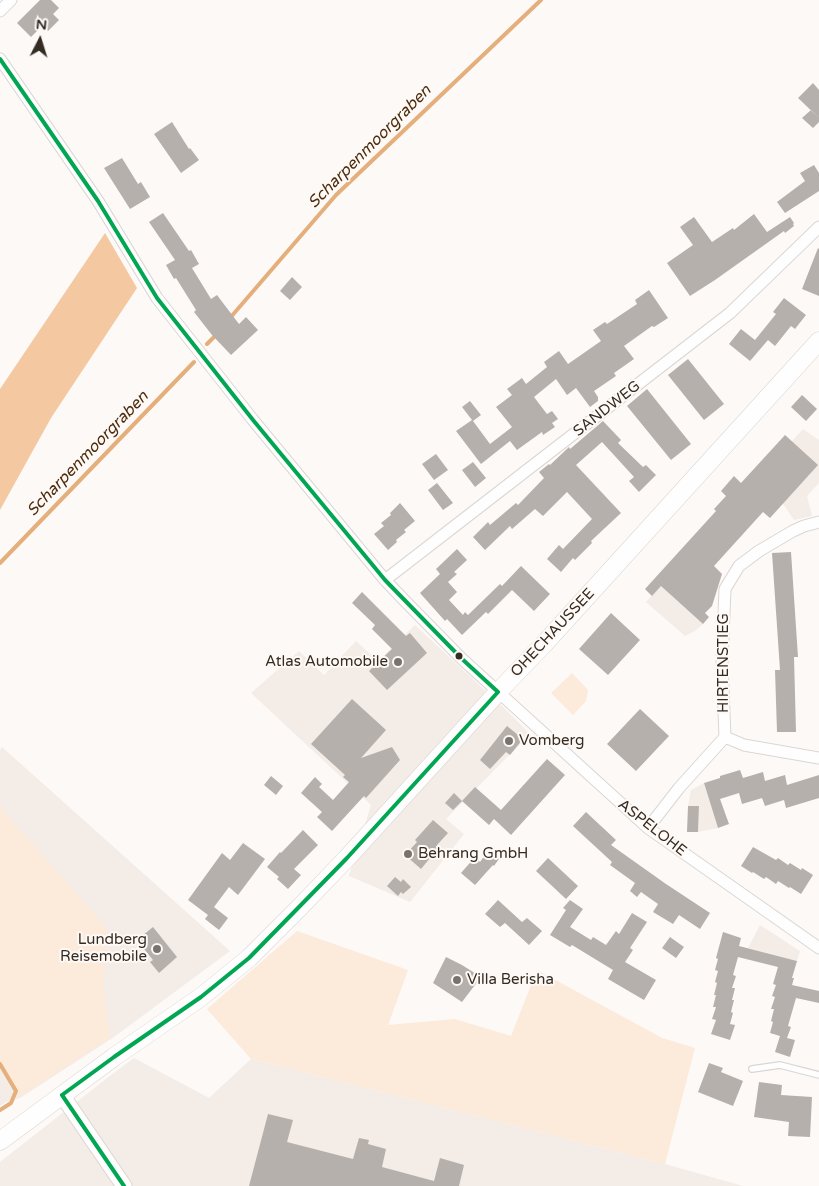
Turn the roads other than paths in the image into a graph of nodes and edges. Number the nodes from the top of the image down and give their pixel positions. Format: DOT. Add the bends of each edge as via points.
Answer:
graph roads {
  1 [pos="11,0"];
  2 [pos="0,11"];
  3 [pos="0,60"];
  4 [pos="819,227"];
  5 [pos="819,341"];
  6 [pos="819,522"];
  7 [pos="385,580"];
  8 [pos="498,692"];
  9 [pos="725,737"];
  10 [pos="819,758"];
  11 [pos="648,828"];
  12 [pos="819,948"];
  13 [pos="752,1069"];
  14 [pos="819,1075"];
  15 [pos="62,1095"];
  16 [pos="0,1141"];
  17 [pos="124,1186"];
  1 -- 2 [label="street"];
  3 -- 7 [label="street, ASPELOHE" via="98,200 157,298"];
  4 -- 7 [label="street, SANDWEG" via="730,313"];
  5 -- 8 [label="main road, OHECHAUSSEE"];
  6 -- 9 [label="street, HIRTENSTIEG" via="793,531 759,551 740,566 725,589 722,663"];
  7 -- 8 [label="street, ASPELOHE"];
  8 -- 11 [label="street, ASPELOHE"];
  8 -- 15 [label="main road, OHECHAUSSEE" via="249,958 201,997"];
  9 -- 10 [label="street" via="744,745"];
  9 -- 11 [label="street"];
  11 -- 12 [label="street, ASPELOHE"];
  13 -- 14 [label="lane" via="780,1065"];
  15 -- 16 [label="main road, OHECHAUSSEE"];
  15 -- 17 [label="street"];
}
